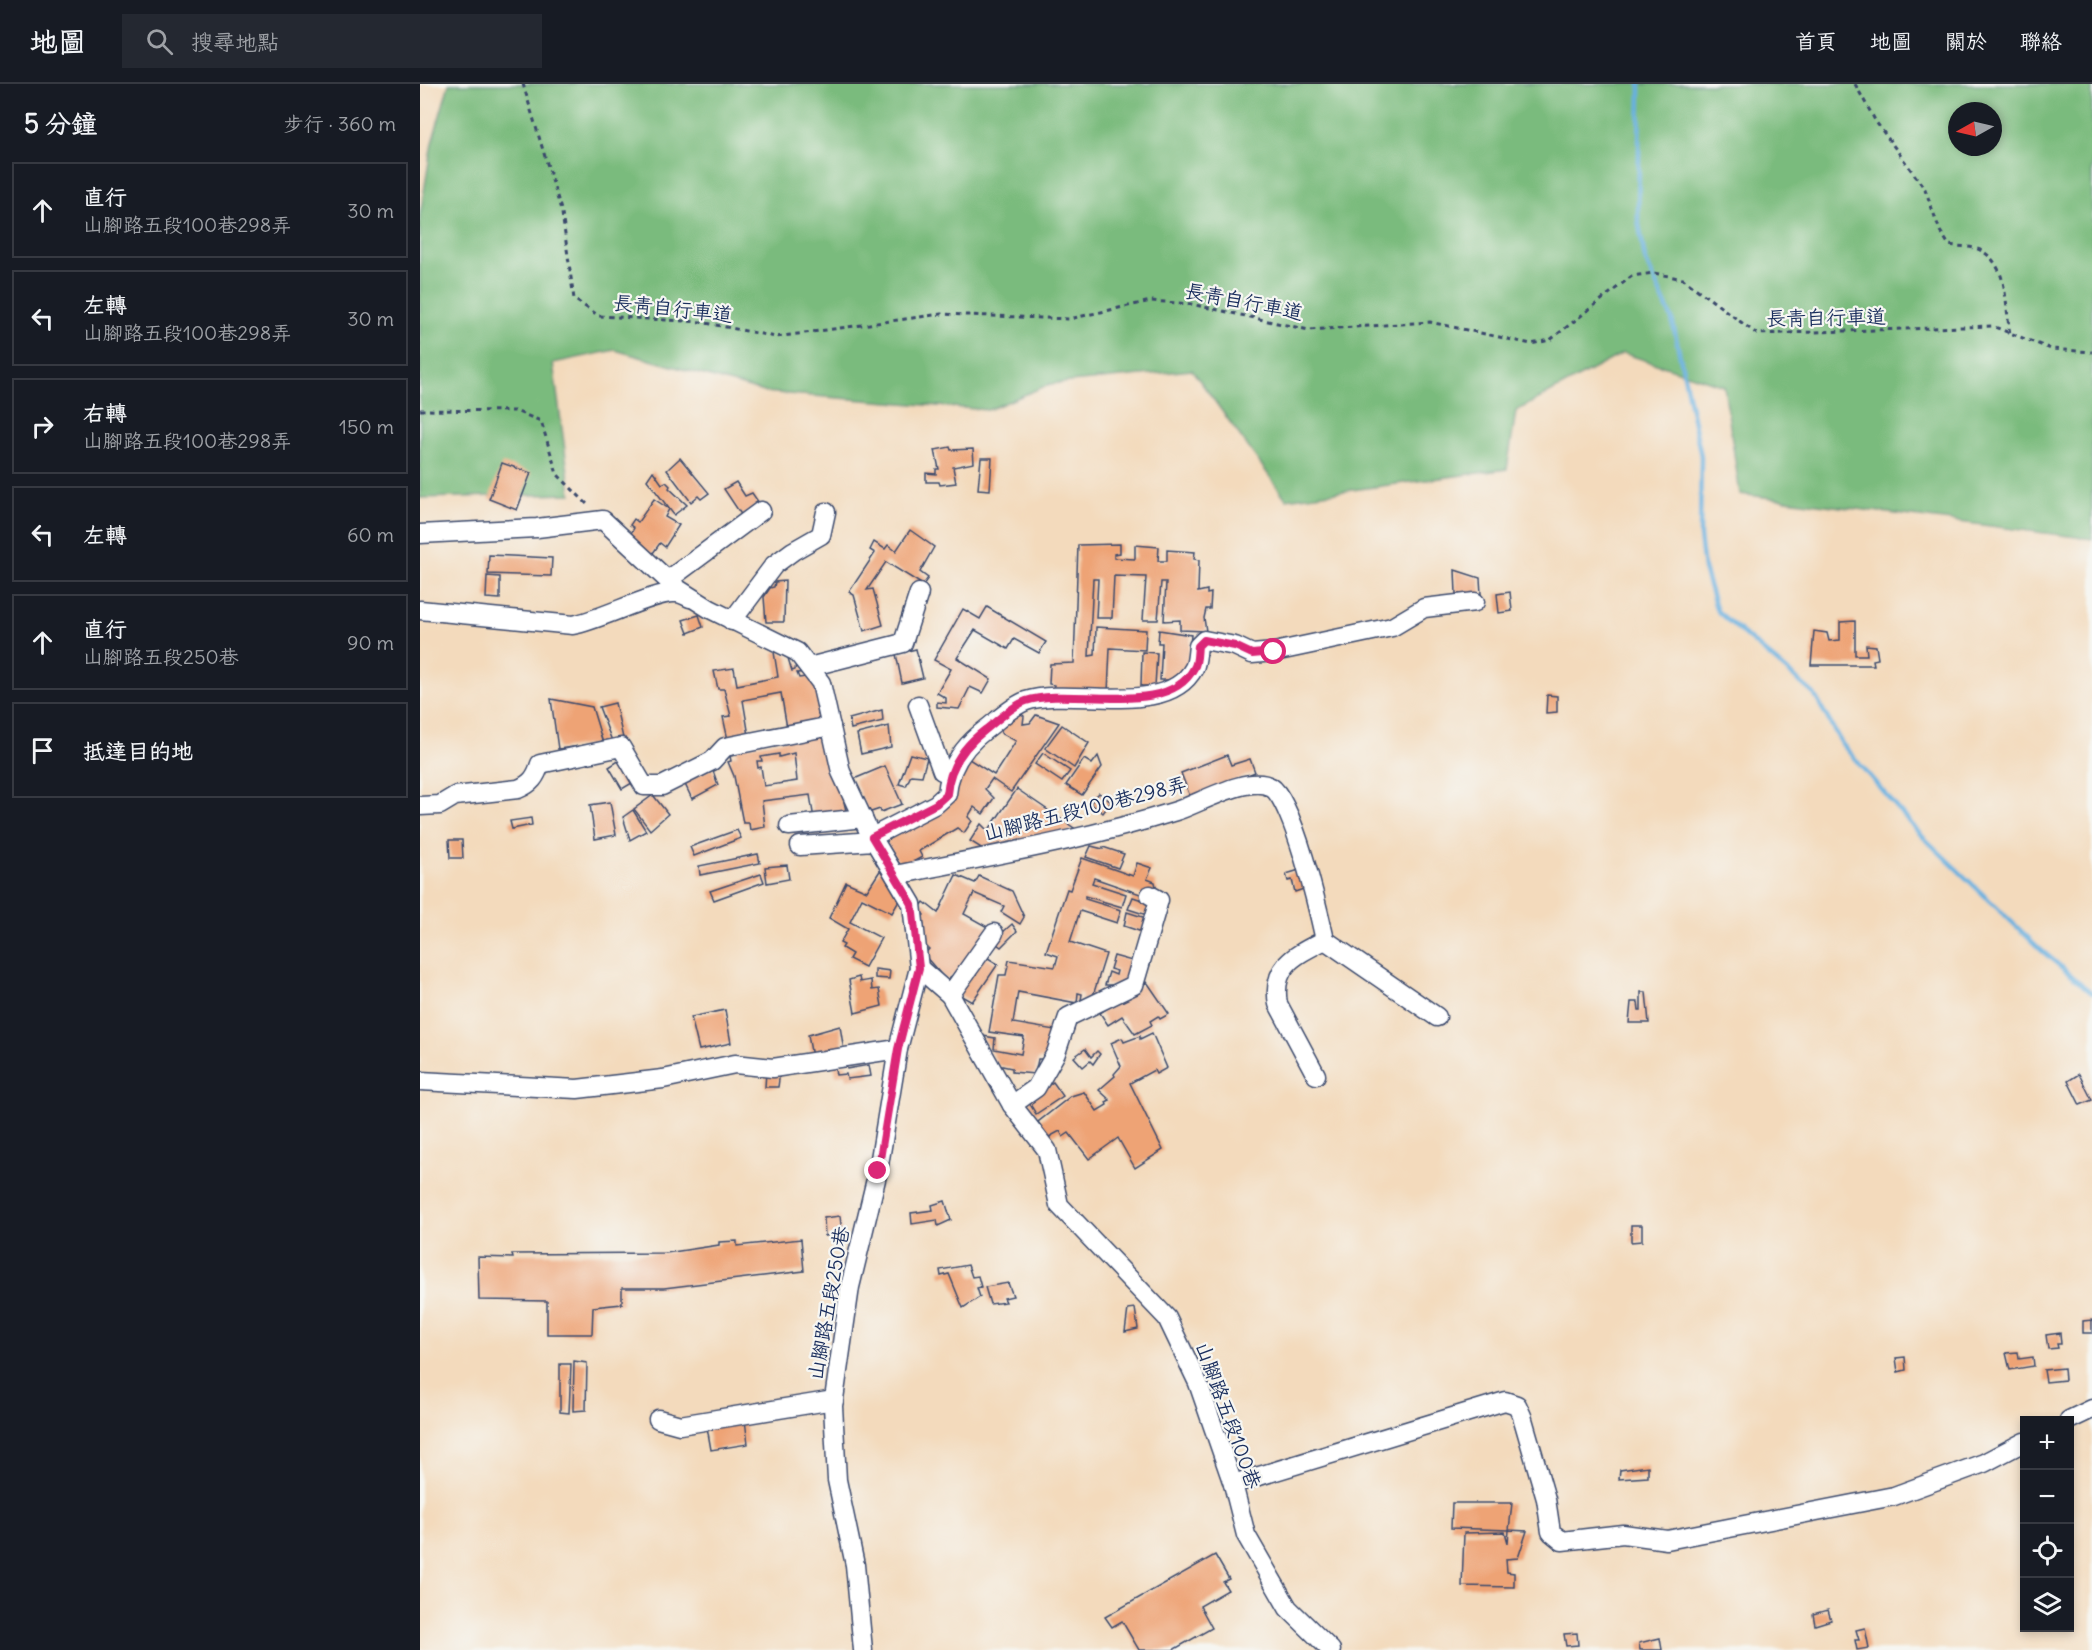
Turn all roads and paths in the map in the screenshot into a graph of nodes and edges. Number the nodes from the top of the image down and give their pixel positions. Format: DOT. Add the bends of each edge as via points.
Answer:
graph roads {
  1 [pos="523,84"];
  2 [pos="1855,84"];
  3 [pos="2010,334"];
  4 [pos="2092,352"];
  5 [pos="420,410"];
  6 [pos="761,511"];
  7 [pos="826,512"];
  8 [pos="603,520"];
  9 [pos="420,534"];
  10 [pos="668,580"];
  11 [pos="919,593"];
  12 [pos="694,599"];
  13 [pos="1475,602"];
  14 [pos="420,609"];
  15 [pos="732,621"];
  16 [pos="809,668"];
  17 [pos="918,705"];
  18 [pos="831,726"];
  19 [pos="949,773"];
  20 [pos="420,806"];
  21 [pos="862,818"];
  22 [pos="789,826"];
  23 [pos="873,839"];
  24 [pos="800,846"];
  25 [pos="895,875"];
  26 [pos="1150,896"];
  27 [pos="994,933"];
  28 [pos="1325,940"];
  29 [pos="919,968"];
  30 [pos="950,995"];
  31 [pos="1437,1017"];
  32 [pos="898,1049"];
  33 [pos="1317,1075"];
  34 [pos="420,1082"];
  35 [pos="1012,1105"];
  36 [pos="834,1400"];
  37 [pos="2092,1409"];
  38 [pos="2074,1418"];
  39 [pos="658,1419"];
  40 [pos="2020,1445"];
  41 [pos="1233,1484"];
  42 [pos="863,1650"];
  43 [pos="1330,1650"];
  1 -- 3 [label="path, 長青自行車道" via="562,213 574,299 599,316 701,322 776,337 941,314 1069,319 1151,301 1191,304 1309,330 1430,322 1531,344 1550,340 1632,276 1654,273 1683,279 1757,333 1992,327"];
  2 -- 3 [label="path" via="1876,122 1925,189 1949,245 1980,250 2002,272"];
  3 -- 4 [label="path, 長青自行車道" via="2051,349"];
  5 -- 8 [label="path" via="515,411 541,421 557,474"];
  6 -- 10 [label="lane"];
  7 -- 15 [label="lane" via="821,535 774,566"];
  8 -- 9 [label="lane"];
  8 -- 10 [label="lane"];
  10 -- 12 [label="lane"];
  11 -- 16 [label="lane" via="903,644"];
  12 -- 14 [label="lane" via="676,593 573,625"];
  12 -- 15 [label="lane"];
  13 -- 19 [label="lane" via="1424,608 1392,627 1274,652 1252,654 1204,640 1198,646 1195,667 1170,691 1137,697 1025,701 977,736"];
  15 -- 16 [label="lane" via="797,652"];
  16 -- 18 [label="lane" via="821,683"];
  17 -- 19 [label="lane" via="942,771"];
  18 -- 20 [label="lane" via="725,747 712,761 662,786 644,786 621,747 540,764 537,775 518,789 454,796 440,805"];
  18 -- 21 [label="lane" via="842,772"];
  19 -- 23 [label="lane" via="947,794 936,804"];
  21 -- 22 [label="lane"];
  21 -- 23 [label="lane"];
  23 -- 24 [label="lane"];
  23 -- 25 [label="lane"];
  25 -- 28 [label="lane, 山腳路五段100巷298弄" via="1064,841 1174,812 1233,788 1260,784 1272,787 1281,798 1312,878"];
  25 -- 29 [label="lane" via="912,904"];
  26 -- 35 [label="lane" via="1159,900 1134,985 1068,1017 1056,1053 1036,1088"];
  27 -- 30 [label="lane"];
  28 -- 31 [label="lane"];
  28 -- 33 [label="lane" via="1294,956 1277,979 1276,991 1278,1004"];
  29 -- 30 [label="lane, 山腳路五段100巷"];
  29 -- 32 [label="lane, 山腳路五段250巷"];
  30 -- 35 [label="lane, 山腳路五段100巷"];
  32 -- 34 [label="lane" via="773,1068 735,1064 663,1079 577,1089"];
  32 -- 36 [label="lane, 山腳路五段250巷" via="878,1171 850,1287"];
  35 -- 41 [label="lane, 山腳路五段100巷" via="1047,1150 1059,1205 1167,1318 1198,1383"];
  36 -- 39 [label="lane" via="680,1425"];
  36 -- 42 [label="lane, 山腳路五段250巷" via="837,1480 855,1566"];
  37 -- 38 [label="lane"];
  40 -- 41 [label="lane" via="1984,1463 1894,1496 1667,1540 1623,1534 1562,1541 1551,1532 1546,1498 1522,1416 1517,1405 1506,1401"];
  41 -- 43 [label="lane, 山腳路五段100巷" via="1246,1535 1288,1608"];
}
